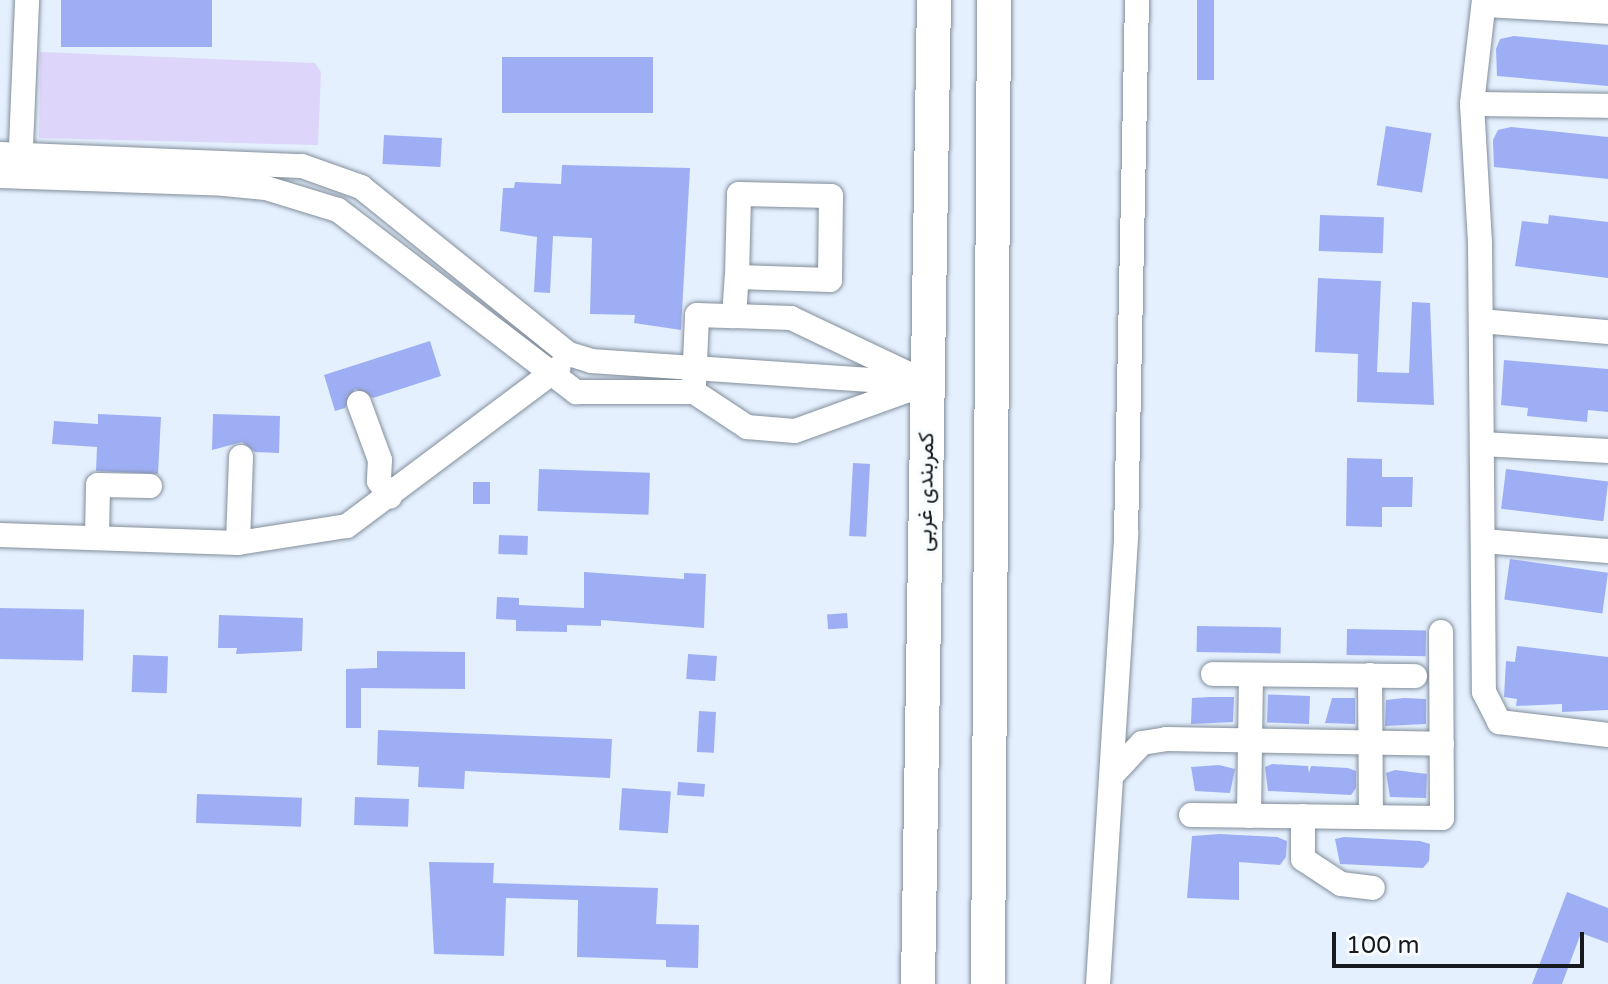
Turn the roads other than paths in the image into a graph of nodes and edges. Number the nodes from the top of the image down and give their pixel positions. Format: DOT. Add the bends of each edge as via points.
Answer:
graph roads {
  1 [pos="27,0"];
  2 [pos="934,0"];
  3 [pos="994,0"];
  4 [pos="1122,0"];
  5 [pos="1137,0"];
  6 [pos="1484,3"];
  7 [pos="1608,12"];
  8 [pos="1472,104"];
  9 [pos="1608,106"];
  10 [pos="10,165"];
  11 [pos="737,277"];
  12 [pos="734,316"];
  13 [pos="1481,321"];
  14 [pos="1608,332"];
  15 [pos="569,354"];
  16 [pos="550,378"];
  17 [pos="694,381"];
  18 [pos="928,383"];
  19 [pos="359,403"];
  20 [pos="1482,444"];
  21 [pos="1608,451"];
  22 [pos="241,457"];
  23 [pos="150,486"];
  24 [pos="390,497"];
  25 [pos="0,535"];
  26 [pos="97,538"];
  27 [pos="1483,541"];
  28 [pos="238,543"];
  29 [pos="1608,551"];
  30 [pos="1441,632"];
  31 [pos="1213,674"];
  32 [pos="1251,675"];
  33 [pos="1370,675"];
  34 [pos="1415,676"];
  35 [pos="1608,735"];
  36 [pos="1250,743"];
  37 [pos="1369,743"];
  38 [pos="1442,744"];
  39 [pos="1113,774"];
  40 [pos="1191,815"];
  41 [pos="1249,816"];
  42 [pos="1303,816"];
  43 [pos="1371,817"];
  44 [pos="1373,888"];
  45 [pos="918,984"];
  46 [pos="988,984"];
  47 [pos="1084,984"];
  48 [pos="1098,984"];
  1 -- 10 [label="street"];
  2 -- 18 [label="highway, کمربندی غربی"];
  3 -- 46 [label="highway"];
  4 -- 47 [label="street" via="1111,534"];
  5 -- 39 [label="street" via="1126,534"];
  6 -- 7 [label="street"];
  6 -- 8 [label="street"];
  8 -- 9 [label="street"];
  8 -- 13 [label="street"];
  10 -- 15 [label="street" via="302,166 336,175 361,187"];
  10 -- 16 [label="street" via="238,185 338,210"];
  11 -- 11 [label="street" via="739,194 831,196 830,280"];
  11 -- 12 [label="street"];
  12 -- 17 [label="street" via="697,315"];
  12 -- 18 [label="street" via="791,318"];
  13 -- 14 [label="street"];
  13 -- 20 [label="street"];
  15 -- 16 [label="street"];
  15 -- 17 [label="street"];
  16 -- 17 [label="street" via="576,392"];
  16 -- 24 [label="street"];
  17 -- 18 [label="street"];
  17 -- 18 [label="street" via="747,427 795,431"];
  18 -- 45 [label="highway, کمربندی غربی"];
  19 -- 24 [label="street" via="380,460 379,481"];
  20 -- 21 [label="street"];
  20 -- 27 [label="street"];
  22 -- 28 [label="street"];
  23 -- 26 [label="street" via="98,485"];
  24 -- 28 [label="street" via="347,526"];
  25 -- 26 [label="street"];
  26 -- 28 [label="street"];
  27 -- 29 [label="street"];
  27 -- 35 [label="street" via="1484,692 1499,722"];
  30 -- 38 [label="street"];
  31 -- 32 [label="street"];
  32 -- 33 [label="street"];
  32 -- 36 [label="street"];
  33 -- 34 [label="street"];
  33 -- 37 [label="street"];
  36 -- 37 [label="street"];
  36 -- 39 [label="street" via="1142,743"];
  36 -- 41 [label="street"];
  37 -- 38 [label="street"];
  37 -- 43 [label="street"];
  38 -- 43 [label="street" via="1442,818"];
  39 -- 48 [label="street"];
  40 -- 41 [label="street"];
  41 -- 42 [label="street"];
  42 -- 43 [label="street"];
  42 -- 44 [label="street" via="1303,859 1329,879"];
}
